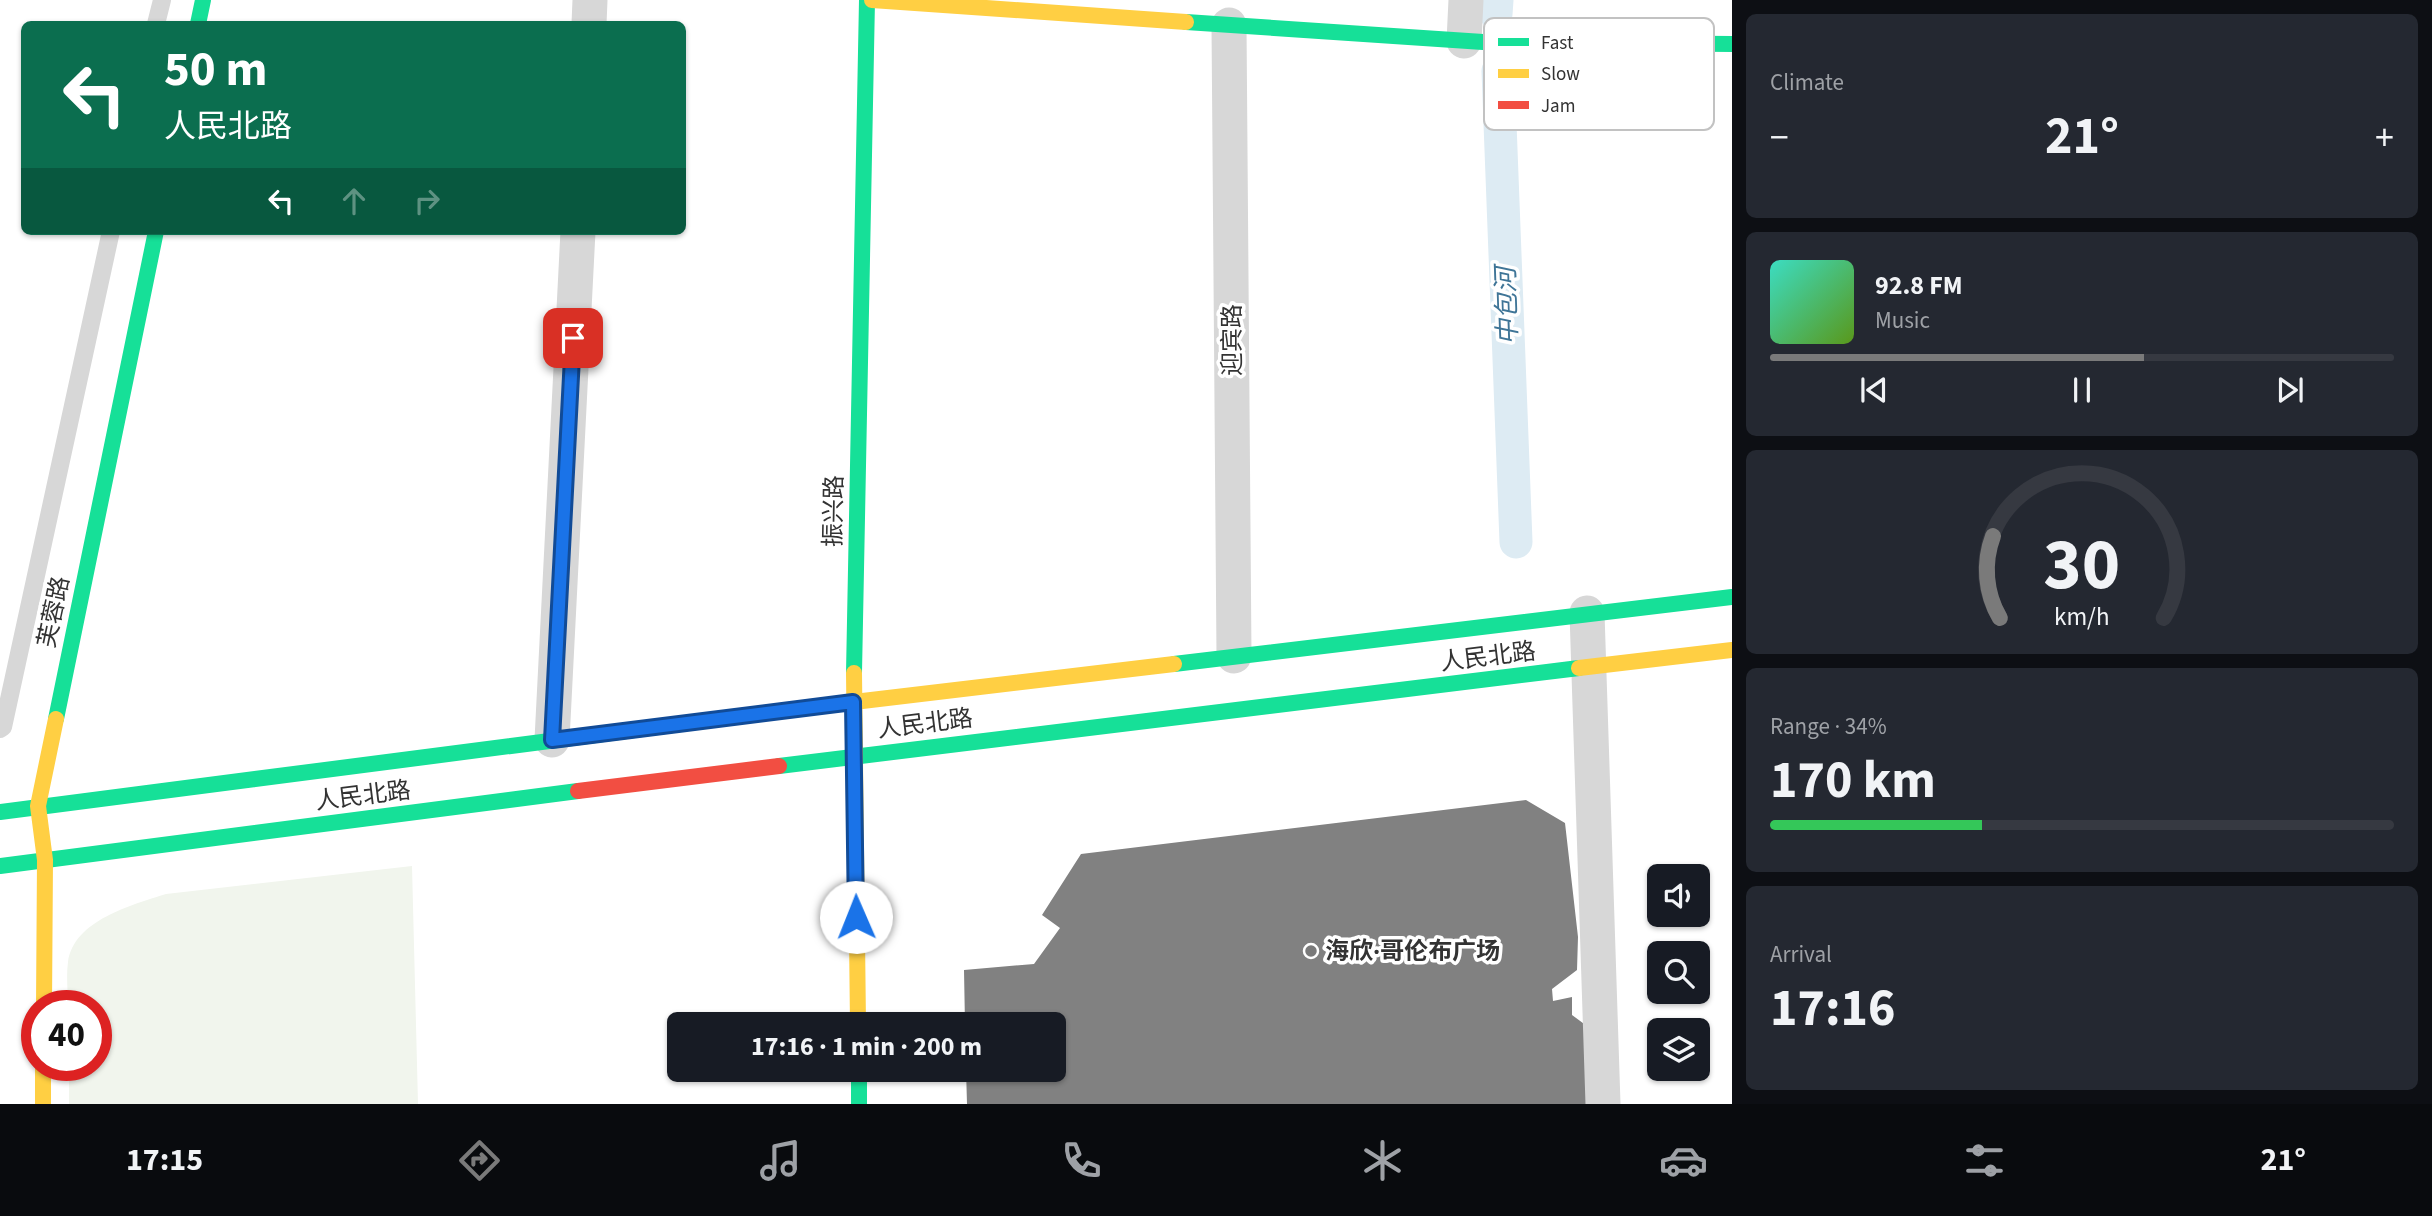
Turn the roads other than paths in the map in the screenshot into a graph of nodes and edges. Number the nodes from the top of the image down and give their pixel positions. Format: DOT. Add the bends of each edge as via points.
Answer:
graph roads {
  1 [pos="162,0"];
  2 [pos="203,0"];
  3 [pos="590,0"];
  4 [pos="870,0"];
  5 [pos="1466,0"];
  6 [pos="157,21"];
  7 [pos="199,21"];
  8 [pos="589,21"];
  9 [pos="1229,24"];
  10 [pos="1464,41"];
  11 [pos="1484,41"];
  12 [pos="1714,44"];
  13 [pos="1732,44"];
  14 [pos="110,235"];
  15 [pos="155,235"];
  16 [pos="578,235"];
  17 [pos="1732,597"];
  18 [pos="1587,613"];
  19 [pos="1732,650"];
  20 [pos="1234,656"];
  21 [pos="1588,668"];
  22 [pos="853,702"];
  23 [pos="0,729"];
  24 [pos="552,740"];
  25 [pos="853,756"];
  26 [pos="38,806"];
  27 [pos="0,811"];
  28 [pos="45,860"];
  29 [pos="0,866"];
  30 [pos="44,990"];
  31 [pos="858,1012"];
  32 [pos="43,1081"];
  33 [pos="859,1082"];
  34 [pos="43,1104"];
  35 [pos="859,1104"];
  36 [pos="1603,1104"];
  1 -- 6 [label="lane"];
  2 -- 7 [label="main road"];
  3 -- 8 [label="street"];
  4 -- 9 [label="main road"];
  4 -- 22 [label="main road, 振兴路"];
  5 -- 10 [label="street"];
  9 -- 10 [label="main road"];
  9 -- 20 [label="street, 迎宾路"];
  10 -- 11 [label="main road"];
  12 -- 13 [label="main road"];
  14 -- 23 [label="lane"];
  15 -- 26 [label="main road, 芙蓉路"];
  16 -- 24 [label="street"];
  17 -- 18 [label="main road, 人民北路"];
  18 -- 20 [label="main road, 人民北路"];
  18 -- 21 [label="street"];
  19 -- 21 [label="main road, 人民北路"];
  20 -- 22 [label="main road, 人民北路"];
  21 -- 25 [label="main road, 人民北路"];
  21 -- 36 [label="street"];
  22 -- 24 [label="main road, 人民北路"];
  22 -- 25 [label="main road, 振兴路"];
  24 -- 26 [label="main road, 人民北路"];
  25 -- 28 [label="main road, 人民北路"];
  25 -- 31 [label="main road, 振兴路"];
  26 -- 27 [label="main road, 人民北路"];
  26 -- 28 [label="main road, 芙蓉路"];
  28 -- 29 [label="main road, 人民北路"];
  28 -- 30 [label="main road, 芙蓉路"];
  32 -- 34 [label="main road"];
  33 -- 35 [label="main road"];
}
